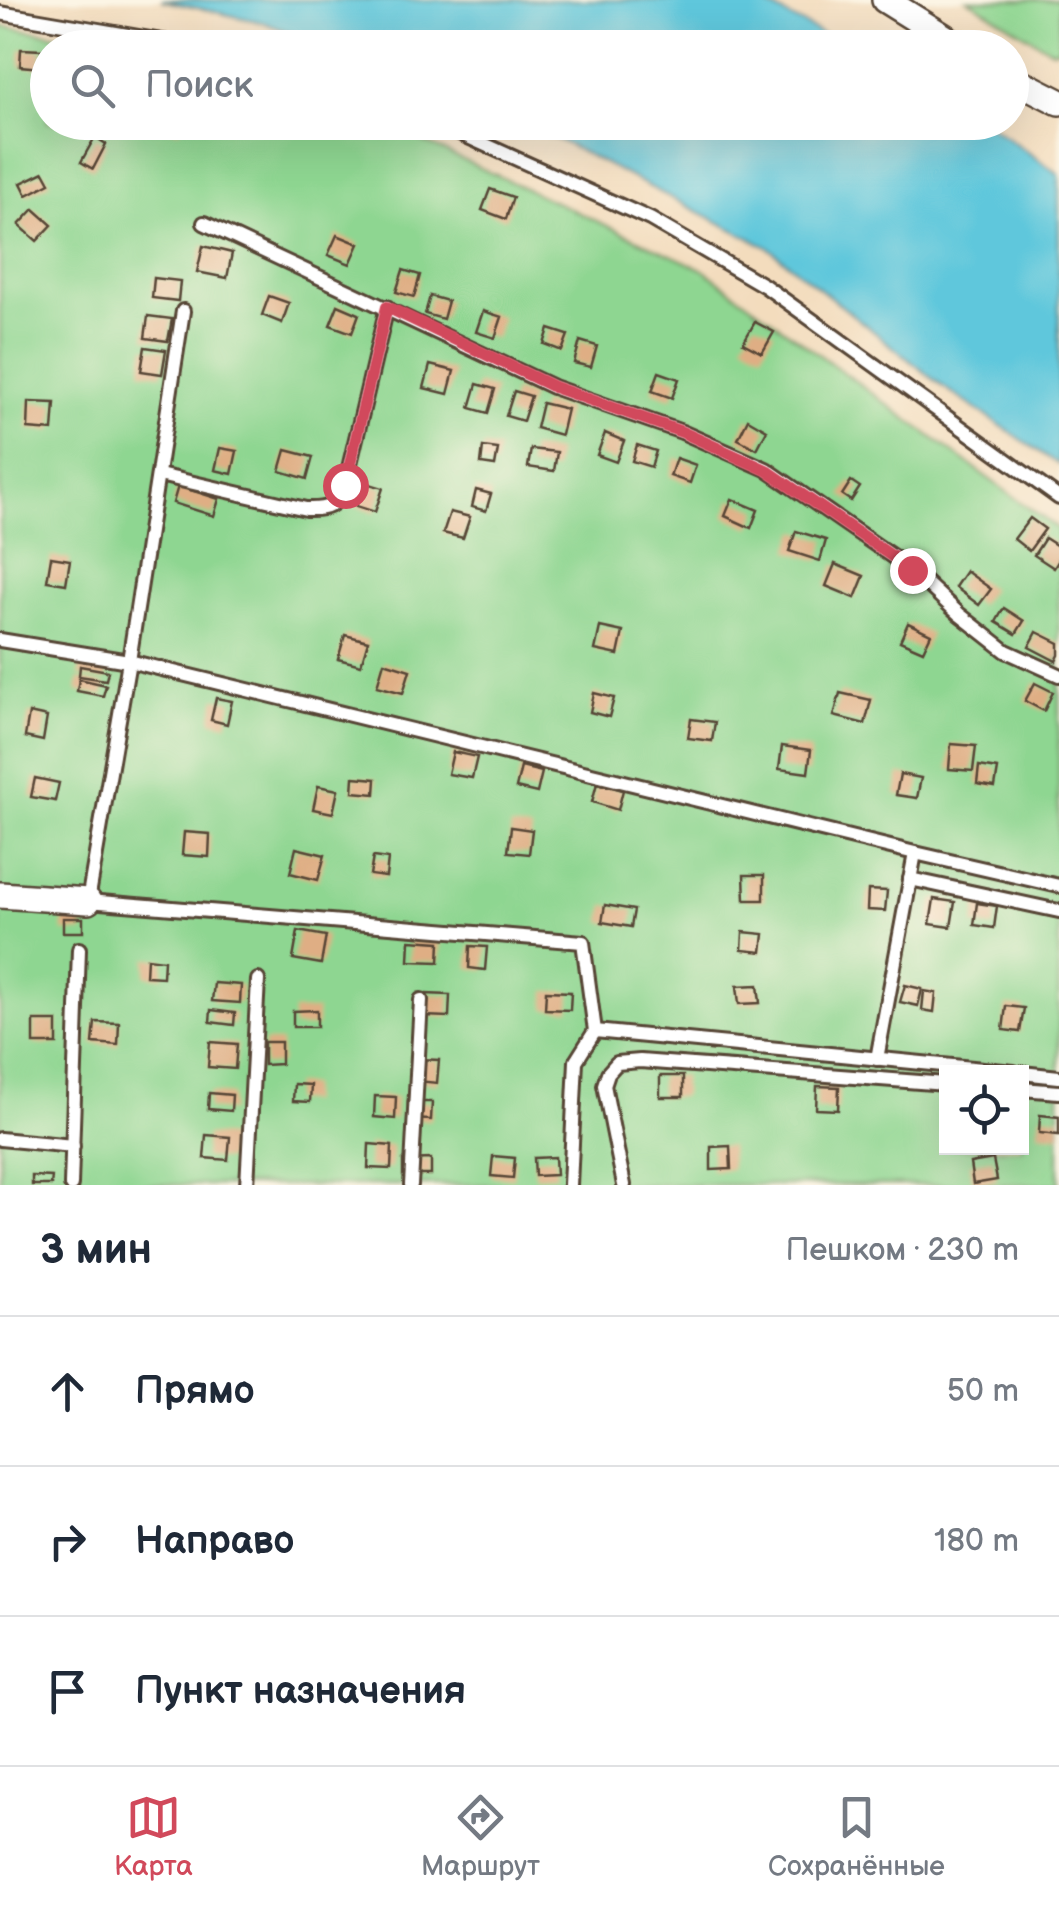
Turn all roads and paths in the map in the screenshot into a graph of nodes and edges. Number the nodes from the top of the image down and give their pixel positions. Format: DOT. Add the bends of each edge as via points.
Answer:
graph roads {
  1 [pos="885,0"];
  2 [pos="0,13"];
  3 [pos="99,30"];
  4 [pos="933,30"];
  5 [pos="475,140"];
  6 [pos="204,223"];
  7 [pos="387,307"];
  8 [pos="182,311"];
  9 [pos="159,475"];
  10 [pos="1059,498"];
  11 [pos="0,640"];
  12 [pos="130,661"];
  13 [pos="1059,676"];
  14 [pos="915,853"];
  15 [pos="910,879"];
  16 [pos="1059,886"];
  17 [pos="0,895"];
  18 [pos="88,901"];
  19 [pos="1059,911"];
  20 [pos="79,948"];
  21 [pos="258,980"];
  22 [pos="421,1000"];
  23 [pos="595,1031"];
  24 [pos="877,1058"];
  25 [pos="946,1065"];
  26 [pos="1029,1074"];
  27 [pos="1059,1077"];
  28 [pos="939,1083"];
  29 [pos="1029,1090"];
  30 [pos="1059,1092"];
  31 [pos="0,1140"];
  32 [pos="73,1146"];
  33 [pos="71,1185"];
  34 [pos="247,1185"];
  35 [pos="410,1185"];
  36 [pos="570,1185"];
  37 [pos="624,1185"];
  1 -- 4 [label="street"];
  2 -- 3 [label="lane"];
  5 -- 10 [label="lane" via="650,219 765,286"];
  6 -- 7 [label="lane"];
  7 -- 9 [label="lane" via="345,485 332,505 306,508"];
  7 -- 13 [label="lane" via="554,387 766,470 912,570 1006,651"];
  8 -- 9 [label="lane"];
  9 -- 12 [label="lane"];
  11 -- 12 [label="lane"];
  12 -- 14 [label="lane"];
  12 -- 18 [label="lane"];
  14 -- 15 [label="lane"];
  14 -- 16 [label="lane"];
  15 -- 19 [label="lane"];
  15 -- 24 [label="lane"];
  17 -- 18 [label="street"];
  18 -- 23 [label="lane" via="583,942"];
  20 -- 32 [label="lane"];
  21 -- 34 [label="lane"];
  22 -- 35 [label="lane"];
  23 -- 24 [label="lane"];
  23 -- 36 [label="lane" via="576,1061"];
  24 -- 25 [label="lane"];
  26 -- 27 [label="lane"];
  28 -- 37 [label="lane" via="617,1064 604,1085"];
  29 -- 30 [label="lane"];
  31 -- 32 [label="lane"];
  32 -- 33 [label="lane"];
}
